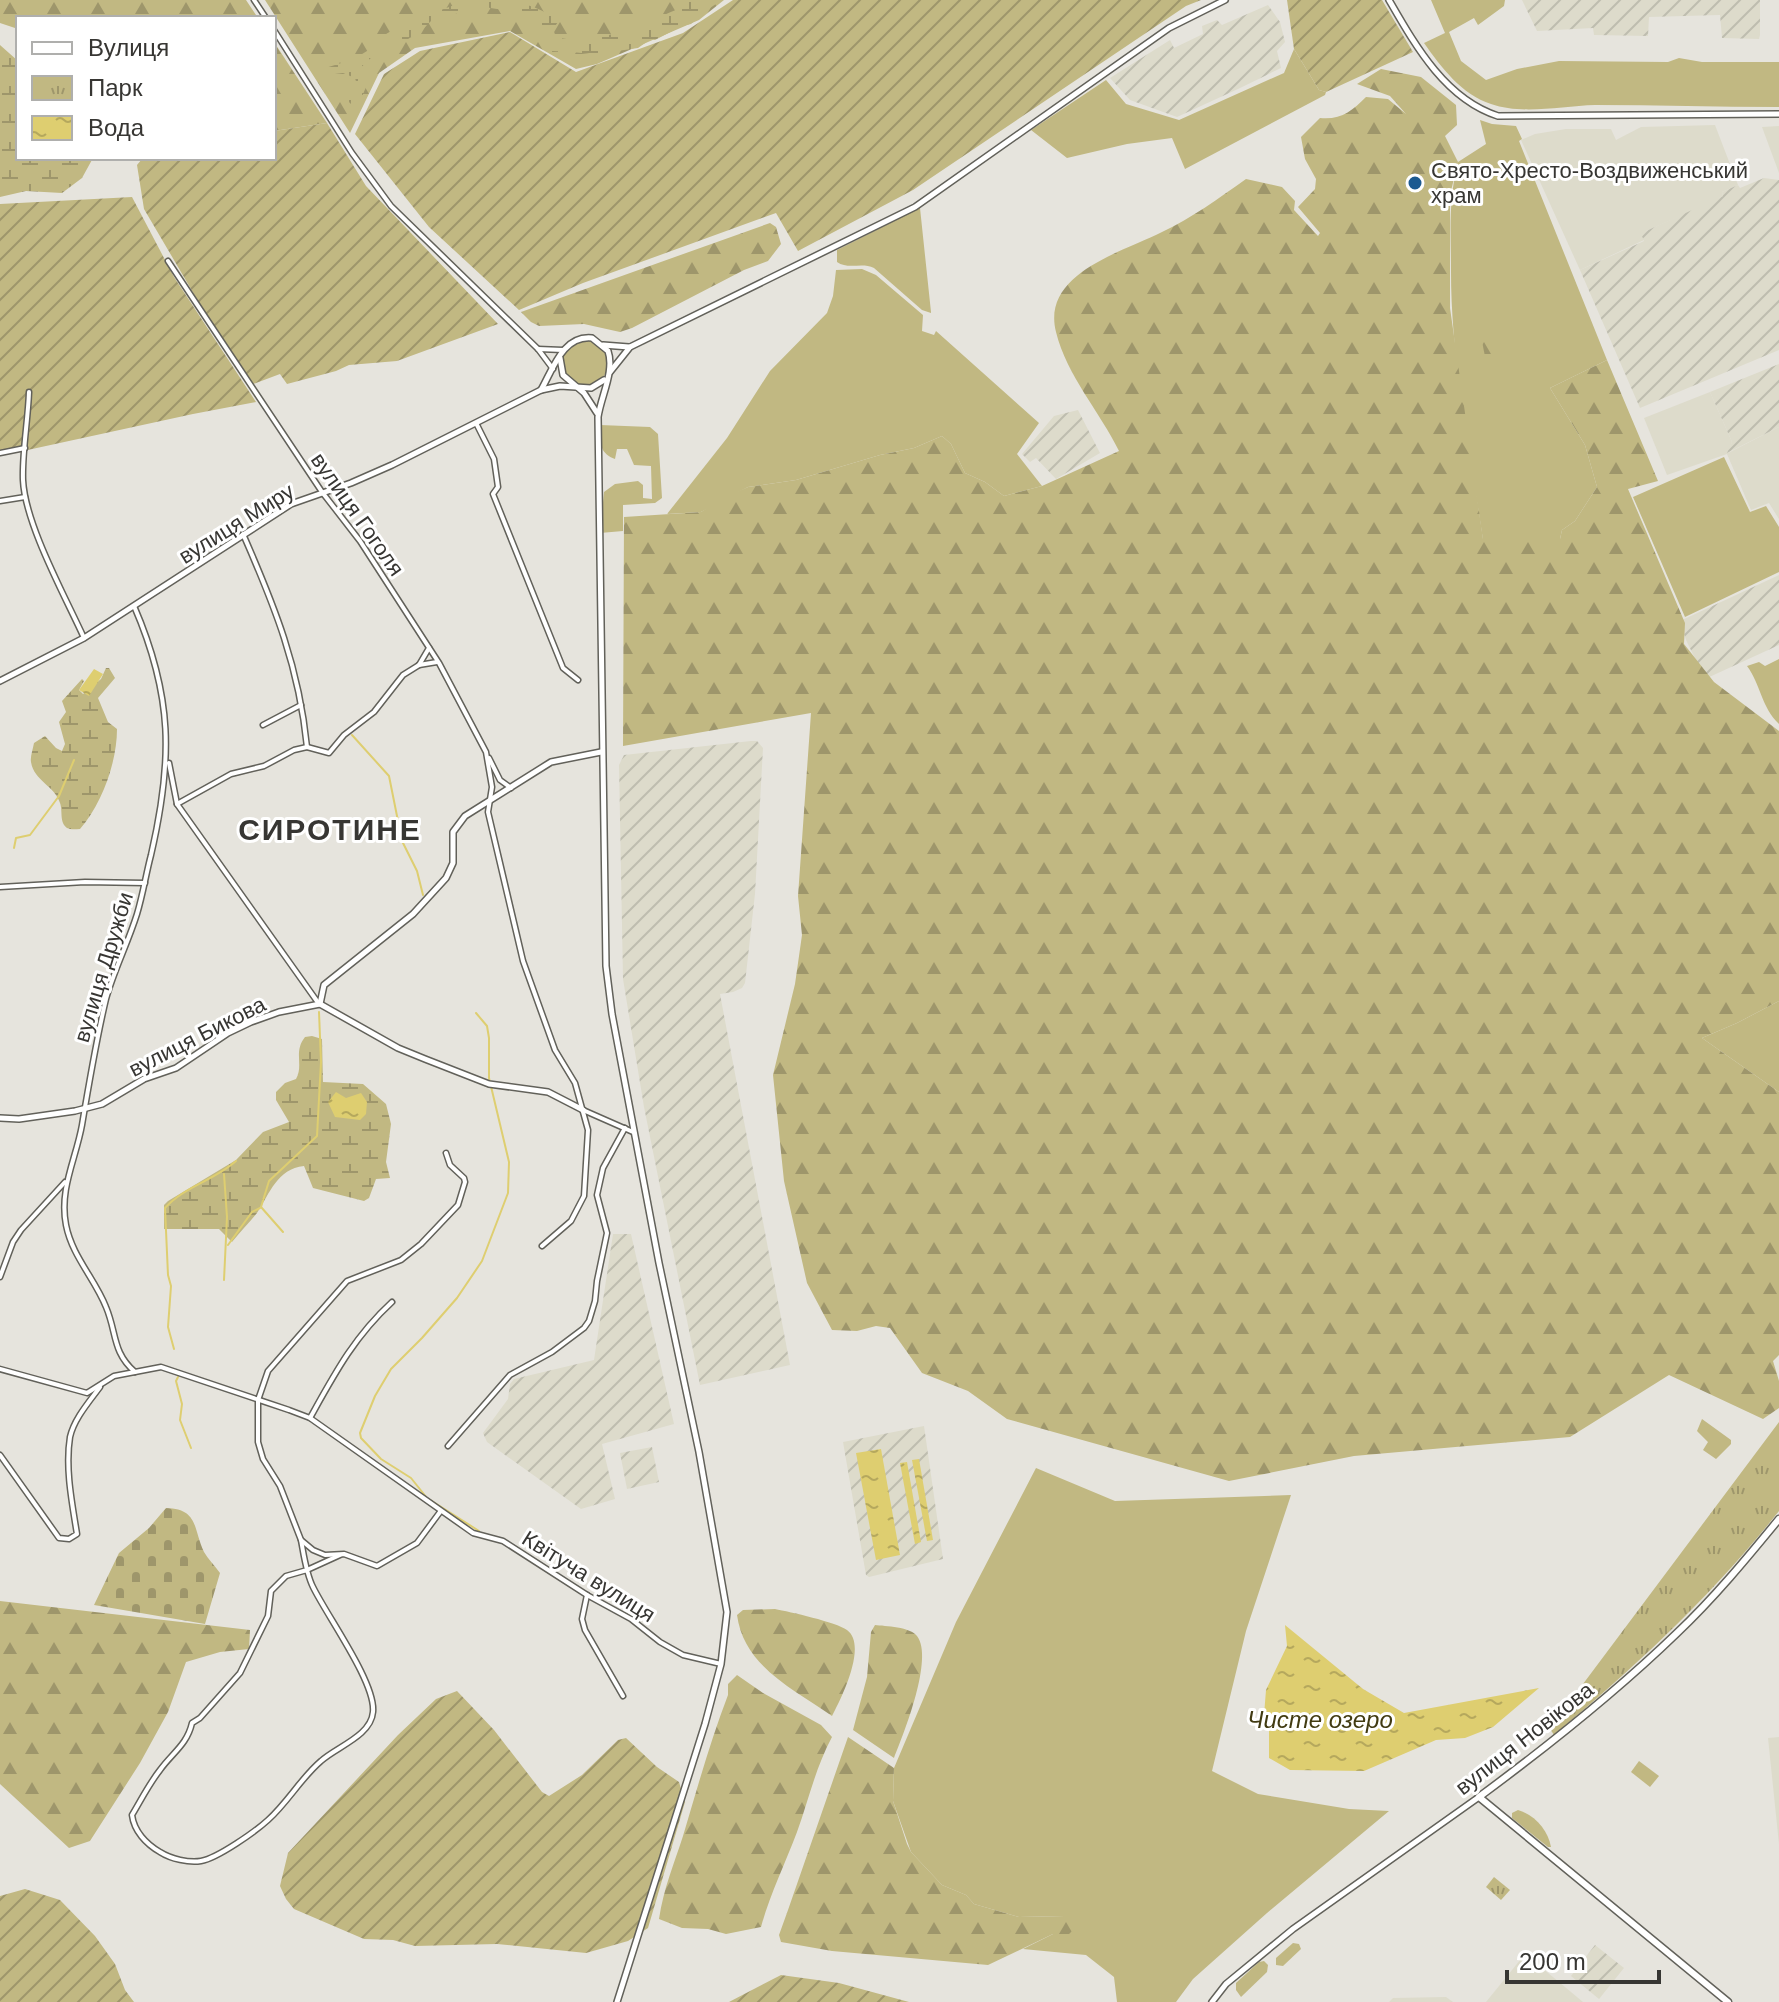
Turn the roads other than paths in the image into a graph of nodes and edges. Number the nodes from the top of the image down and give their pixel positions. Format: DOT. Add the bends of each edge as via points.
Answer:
graph roads {
  1 [pos="1225,0"];
  2 [pos="1389,0"];
  3 [pos="276,33"];
  4 [pos="1779,114"];
  5 [pos="168,261"];
  6 [pos="603,345"];
  7 [pos="630,347"];
  8 [pos="538,349"];
  9 [pos="562,354"];
  10 [pos="553,370"];
  11 [pos="608,374"];
  12 [pos="566,380"];
  13 [pos="574,386"];
  14 [pos="541,390"];
  15 [pos="29,392"];
  16 [pos="598,417"];
  17 [pos="476,423"];
  18 [pos="26,448"];
  19 [pos="0,453"];
  20 [pos="322,492"];
  21 [pos="25,497"];
  22 [pos="0,501"];
  23 [pos="243,534"];
  24 [pos="134,606"];
  25 [pos="84,638"];
  26 [pos="429,648"];
  27 [pos="439,663"];
  28 [pos="419,665"];
  29 [pos="578,680"];
  30 [pos="0,681"];
  31 [pos="301,705"];
  32 [pos="263,725"];
  33 [pos="307,747"];
  34 [pos="486,752"];
  35 [pos="602,752"];
  36 [pos="167,757"];
  37 [pos="511,788"];
  38 [pos="492,799"];
  39 [pos="177,804"];
  40 [pos="145,883"];
  41 [pos="0,887"];
  42 [pos="320,1004"];
  43 [pos="84,1108"];
  44 [pos="583,1110"];
  45 [pos="0,1118"];
  46 [pos="625,1128"];
  47 [pos="635,1134"];
  48 [pos="446,1153"];
  49 [pos="66,1181"];
  50 [pos="542,1246"];
  51 [pos="0,1277"];
  52 [pos="392,1302"];
  53 [pos="0,1369"];
  54 [pos="135,1372"];
  55 [pos="100,1387"];
  56 [pos="258,1400"];
  57 [pos="310,1418"];
  58 [pos="448,1446"];
  59 [pos="0,1455"];
  60 [pos="440,1512"];
  61 [pos="1779,1519"];
  62 [pos="301,1540"];
  63 [pos="340,1555"];
  64 [pos="307,1570"];
  65 [pos="587,1595"];
  66 [pos="721,1664"];
  67 [pos="623,1696"];
  68 [pos="1479,1797"];
  69 [pos="617,2002"];
  70 [pos="1212,2002"];
  71 [pos="1728,2002"];
  1 -- 7 [label="street" via="1169,28 915,207"];
  2 -- 4 [label="street" via="1417,48 1455,91 1498,116"];
  3 -- 8 [label="street" via="391,206"];
  5 -- 20 [label="street, вулиця Гоголя"];
  6 -- 7 [label="street"];
  6 -- 9 [label="street" via="580,338"];
  6 -- 11 [label="street" via="610,357"];
  7 -- 11 [label="street"];
  8 -- 9 [label="street"];
  8 -- 10 [label="street"];
  9 -- 10 [label="street"];
  9 -- 12 [label="street" via="560,368"];
  10 -- 12 [label="street"];
  10 -- 14 [label="street"];
  11 -- 13 [label="street" via="596,386"];
  11 -- 16 [label="street"];
  12 -- 13 [label="street"];
  13 -- 14 [label="street"];
  13 -- 16 [label="street" via="592,402"];
  14 -- 17 [label="street, вулиця Миру"];
  15 -- 18 [label="street"];
  16 -- 35 [label="street"];
  17 -- 20 [label="street, вулиця Миру"];
  17 -- 29 [label="street" via="494,459 498,487 493,494 510,540 563,668"];
  18 -- 19 [label="street"];
  18 -- 21 [label="street"];
  20 -- 23 [label="street, вулиця Миру"];
  20 -- 26 [label="street, вулиця Гоголя"];
  21 -- 22 [label="street"];
  21 -- 25 [label="street"];
  23 -- 24 [label="street, вулиця Миру"];
  23 -- 31 [label="street" via="284,632"];
  24 -- 25 [label="street, вулиця Миру"];
  24 -- 36 [label="street, вулиця Дружби" via="152,648 165,712"];
  25 -- 30 [label="street, вулиця Миру"];
  26 -- 27 [label="street, вулиця Гоголя"];
  26 -- 28 [label="street"];
  27 -- 28 [label="street"];
  27 -- 34 [label="street, вулиця Гоголя"];
  28 -- 33 [label="street" via="403,675 374,712 329,753"];
  31 -- 32 [label="street"];
  31 -- 33 [label="street"];
  33 -- 39 [label="street" via="231,774"];
  34 -- 37 [label="street" via="500,780"];
  34 -- 38 [label="street, вулиця Гоголя"];
  35 -- 37 [label="street" via="551,762"];
  35 -- 47 [label="street" via="606,966"];
  36 -- 39 [label="street"];
  36 -- 40 [label="street, вулиця Дружби"];
  37 -- 38 [label="street"];
  38 -- 42 [label="street" via="465,816 453,832 453,863 446,878 418,908 324,985"];
  38 -- 44 [label="street, вулиця Гоголя" via="488,812 523,961"];
  39 -- 42 [label="street"];
  40 -- 41 [label="street"];
  40 -- 43 [label="street, вулиця Дружби" via="107,996"];
  42 -- 43 [label="street, вулиця Бикова" via="251,1022 176,1068"];
  42 -- 44 [label="street" via="425,1059 489,1084 548,1092"];
  43 -- 45 [label="street, вулиця Бикова"];
  43 -- 49 [label="street, вулиця Дружби"];
  44 -- 46 [label="street"];
  44 -- 50 [label="street, вулиця Гоголя" via="588,1130 584,1196 571,1221"];
  46 -- 47 [label="street"];
  46 -- 58 [label="street" via="603,1168 597,1195 607,1233 592,1314 584,1328 552,1352 510,1375"];
  47 -- 66 [label="street" via="720,1564 727,1612"];
  48 -- 56 [label="street" via="465,1182 457,1206 401,1260 347,1281 268,1371"];
  49 -- 51 [label="street" via="21,1230"];
  49 -- 54 [label="street, вулиця Дружби" via="72,1246 106,1306 122,1360"];
  52 -- 57 [label="street" via="366,1326"];
  53 -- 55 [label="street, Квітуча вулиця" via="75,1391"];
  54 -- 55 [label="street, Квітуча вулиця" via="114,1376"];
  54 -- 56 [label="street, Квітуча вулиця" via="161,1367"];
  55 -- 59 [label="street" via="70,1436 77,1534 59,1538"];
  56 -- 57 [label="street, Квітуча вулиця"];
  56 -- 62 [label="street" via="263,1459"];
  57 -- 60 [label="street, Квітуча вулиця"];
  60 -- 63 [label="street" via="417,1543 377,1566"];
  60 -- 65 [label="street, Квітуча вулиця" via="473,1533 503,1541"];
  61 -- 68 [label="main road, вулиця Новікова" via="1633,1675"];
  62 -- 63 [label="street" via="325,1555"];
  62 -- 64 [label="street"];
  63 -- 64 [label="street"];
  64 -- 64 [label="street" via="372,1701 371,1722 324,1758 268,1820 209,1859 161,1853 140,1835 132,1815 161,1768 189,1737 192,1723 234,1681 262,1633 271,1591 286,1576"];
  65 -- 66 [label="street, Квітуча вулиця" via="683,1655"];
  65 -- 67 [label="street" via="585,1630"];
  66 -- 69 [label="street"];
  68 -- 70 [label="street, вулиця Новікова" via="1263,1952"];
  68 -- 71 [label="main road"];
}
